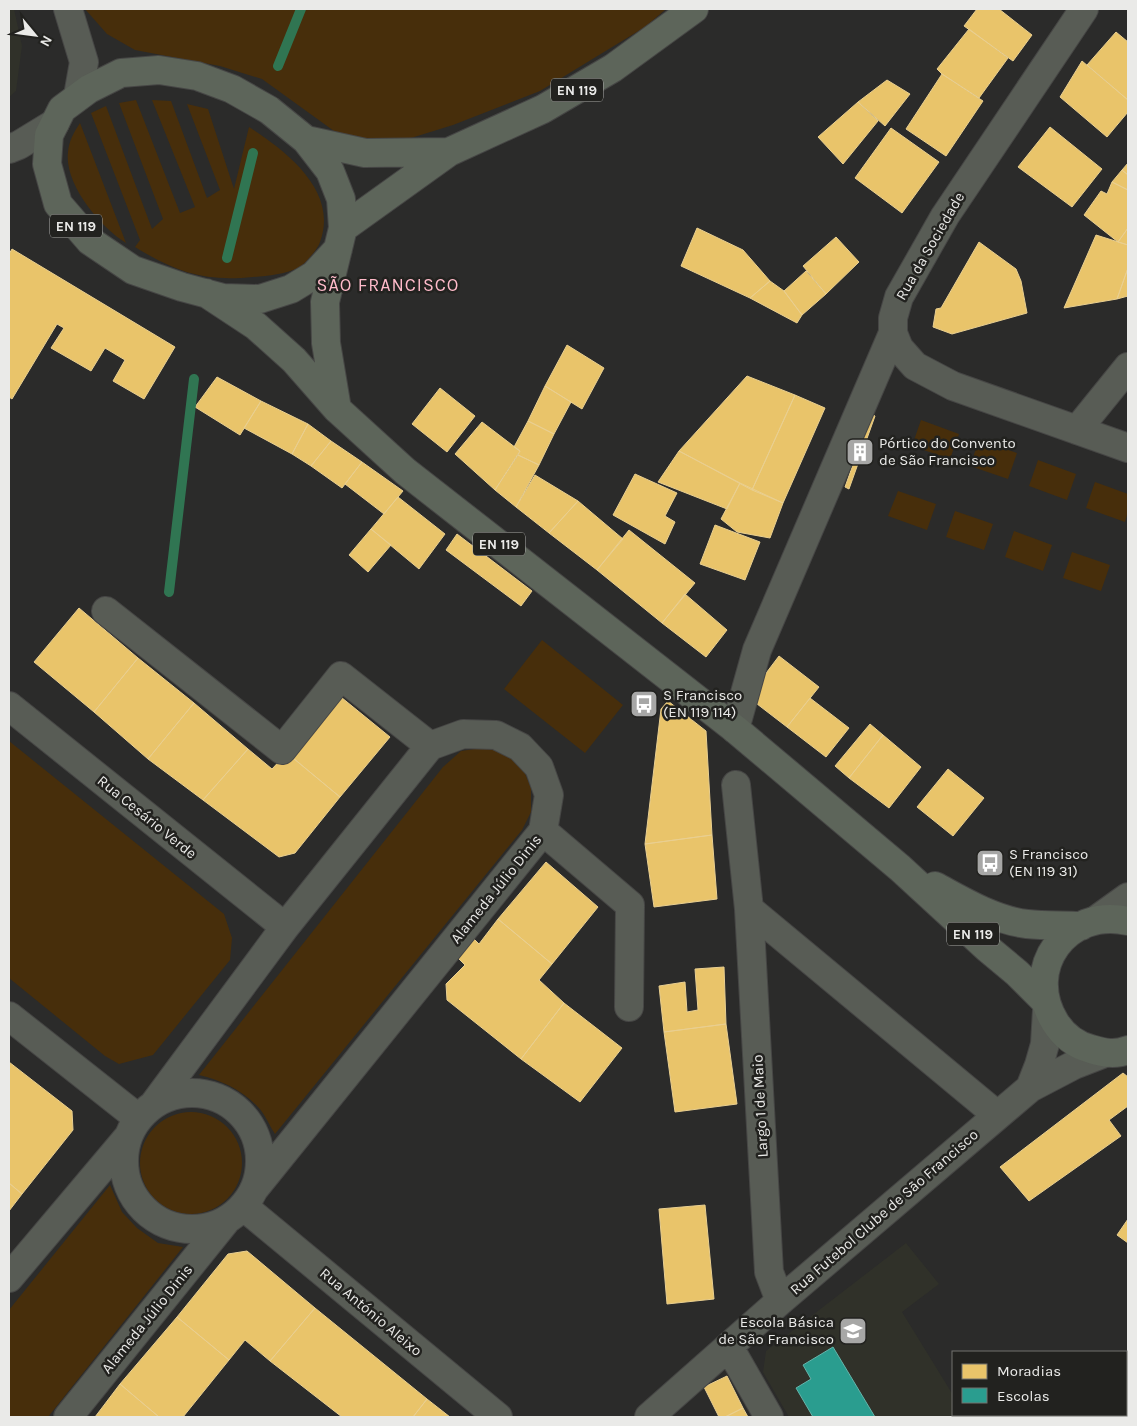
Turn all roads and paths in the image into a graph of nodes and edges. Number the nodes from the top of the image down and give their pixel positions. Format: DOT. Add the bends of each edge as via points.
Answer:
graph roads {
  1 [pos="68,9"];
  2 [pos="694,9"];
  3 [pos="1084,9"];
  4 [pos="78,96"];
  5 [pos="55,124"];
  6 [pos="306,140"];
  7 [pos="9,148"];
  8 [pos="449,152"];
  9 [pos="341,238"];
  10 [pos="206,293"];
  11 [pos="893,333"];
  12 [pos="1128,367"];
  13 [pos="337,408"];
  14 [pos="1077,430"];
  15 [pos="1128,448"];
  16 [pos="106,611"];
  17 [pos="9,706"];
  18 [pos="736,729"];
  19 [pos="430,746"];
  20 [pos="736,785"];
  21 [pos="543,831"];
  22 [pos="900,868"];
  23 [pos="1128,897"];
  24 [pos="749,909"];
  25 [pos="1128,921"];
  26 [pos="1088,923"];
  27 [pos="285,927"];
  28 [pos="1046,1005"];
  29 [pos="629,1007"];
  30 [pos="9,1016"];
  31 [pos="1121,1053"];
  32 [pos="1030,1088"];
  33 [pos="997,1115"];
  34 [pos="140,1120"];
  35 [pos="241,1206"];
  36 [pos="9,1278"];
  37 [pos="780,1301"];
  38 [pos="729,1347"];
  39 [pos="68,1417"];
  40 [pos="498,1417"];
  41 [pos="649,1417"];
  42 [pos="769,1417"];
  1 -- 4 [label="street" via="84,62"];
  2 -- 8 [label="main road, EN 119" via="613,68 543,110"];
  3 -- 11 [label="street, Rua da Sociedade" via="945,216 899,297"];
  4 -- 5 [label="main road, EN 119" via="62,109"];
  4 -- 6 [label="main road, EN 119" via="121,73 159,70 197,76 232,89 269,110"];
  5 -- 7 [label="street"];
  5 -- 10 [label="main road, EN 119" via="49,135 47,164 58,204 90,241 133,270"];
  6 -- 8 [label="main road, EN 119" via="365,153"];
  6 -- 9 [label="main road, EN 119" via="330,171 341,199"];
  8 -- 9 [label="main road, EN 119"];
  9 -- 10 [label="main road, EN 119" via="314,275 291,289 260,299 223,298"];
  9 -- 13 [label="main road, EN 119" via="325,302 326,343"];
  10 -- 13 [label="main road, EN 119" via="256,326 294,360"];
  11 -- 14 [label="street" via="899,348 915,366 930,374 953,386"];
  11 -- 18 [label="street, Rua da Sociedade" via="757,650"];
  12 -- 14 [label="street"];
  13 -- 18 [label="main road, EN 119" via="405,471"];
  14 -- 15 [label="street"];
  16 -- 19 [label="street" via="282,750 341,676"];
  17 -- 27 [label="street, Rua Cesário Verde"];
  18 -- 22 [label="main road, EN 119"];
  19 -- 21 [label="street, Alameda Júlio Dinis" via="464,734 496,735 520,747 539,767 549,795"];
  19 -- 27 [label="street, Alameda Júlio Dinis"];
  20 -- 24 [label="street, Largo 1 de Maio"];
  21 -- 29 [label="street" via="630,905"];
  21 -- 35 [label="street, Alameda Júlio Dinis"];
  22 -- 26 [label="main road, EN 119" via="974,907 1005,919 1026,924"];
  22 -- 28 [label="main road, EN 119" via="1017,973"];
  23 -- 26 [label="street"];
  24 -- 33 [label="street"];
  24 -- 37 [label="street, Largo 1 de Maio" via="769,1272"];
  25 -- 26 [label="main road" via="1116,918"];
  26 -- 28 [label="main road" via="1066,936 1054,949 1043,983"];
  27 -- 34 [label="street, Alameda Júlio Dinis"];
  28 -- 31 [label="main road" via="1060,1031 1080,1046"];
  28 -- 32 [label="street" via="1045,1044"];
  30 -- 34 [label="street"];
  31 -- 32 [label="street, Rua Futebol Clube de São Francisco" via="1074,1065"];
  32 -- 33 [label="street, Rua Futebol Clube de São Francisco"];
  33 -- 37 [label="street, Rua Futebol Clube de São Francisco"];
  34 -- 35 [label="street, Alameda Júlio Dinis" via="123,1163 127,1186 139,1206 157,1221 180,1229 203,1230"];
  34 -- 35 [label="street, Alameda Júlio Dinis" via="174,1095 196,1092 218,1097 236,1108 250,1125 259,1145 261,1167"];
  34 -- 36 [label="street, Alameda Júlio Dinis"];
  35 -- 39 [label="street, Alameda Júlio Dinis"];
  35 -- 40 [label="street, Rua António Aleixo"];
  37 -- 38 [label="street, Rua Futebol Clube de São Francisco"];
  38 -- 41 [label="street, Rua Futebol Clube de São Francisco"];
  38 -- 42 [label="street"];
}
